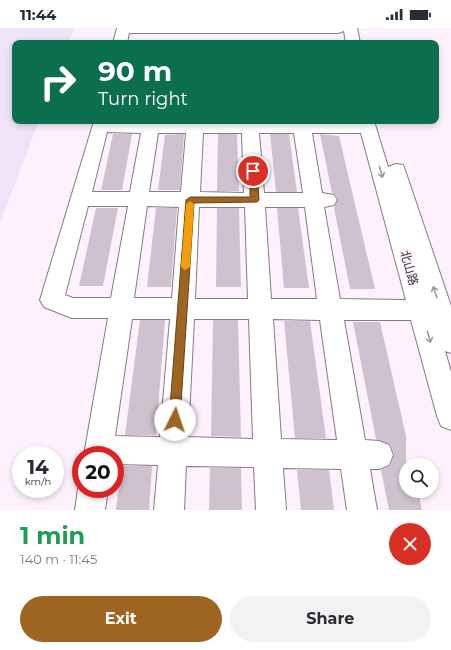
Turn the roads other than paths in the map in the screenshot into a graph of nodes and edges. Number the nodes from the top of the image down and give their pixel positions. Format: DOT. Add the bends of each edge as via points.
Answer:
graph roads {
  1 [pos="166,28"];
  2 [pos="202,28"];
  3 [pos="245,28"];
  4 [pos="287,28"];
  5 [pos="338,28"];
  6 [pos="350,28"];
  7 [pos="121,40"];
  8 [pos="164,40"];
  9 [pos="201,40"];
  10 [pos="246,40"];
  11 [pos="289,40"];
  12 [pos="341,40"];
  13 [pos="353,40"];
  14 [pos="102,124"];
  15 [pos="151,124"];
  16 [pos="195,124"];
  17 [pos="251,124"];
  18 [pos="336,124"];
  19 [pos="371,124"];
  20 [pos="371,124"];
  21 [pos="302,125"];
  22 [pos="81,199"];
  23 [pos="139,199"];
  24 [pos="190,200"];
  25 [pos="255,200"];
  26 [pos="322,200"];
  27 [pos="122,308"];
  28 [pos="182,309"];
  29 [pos="261,309"];
  30 [pos="331,309"];
  31 [pos="421,310"];
  32 [pos="451,342"];
  33 [pos="451,416"];
  34 [pos="100,446"];
  35 [pos="173,451"];
  36 [pos="124,452"];
  37 [pos="268,453"];
  38 [pos="366,454"];
  39 [pos="92,498"];
  40 [pos="90,510"];
  41 [pos="169,510"];
  42 [pos="271,510"];
  43 [pos="362,510"];
  1 -- 2 [label="street"];
  1 -- 7 [label="street" via="123,29"];
  1 -- 8 [label="street"];
  2 -- 3 [label="street"];
  2 -- 9 [label="street"];
  3 -- 4 [label="street"];
  3 -- 10 [label="street"];
  4 -- 5 [label="street"];
  4 -- 11 [label="street"];
  5 -- 12 [label="street"];
  6 -- 13 [label="street"];
  14 -- 15 [label="street"];
  14 -- 22 [label="street"];
  15 -- 16 [label="street"];
  15 -- 23 [label="street"];
  16 -- 17 [label="street"];
  16 -- 24 [label="street"];
  17 -- 21 [label="street"];
  17 -- 25 [label="street"];
  18 -- 21 [label="street"];
  19 -- 31 [label="street, 北山路, one-way"];
  32 -- 20 [label="street, 北山路, one-way"];
  21 -- 26 [label="street"];
  22 -- 23 [label="street"];
  22 -- 27 [label="street" via="52,300 72,308"];
  23 -- 24 [label="street"];
  23 -- 27 [label="street"];
  24 -- 25 [label="street"];
  24 -- 28 [label="street"];
  25 -- 26 [label="street"];
  25 -- 29 [label="street"];
  26 -- 30 [label="street"];
  27 -- 28 [label="street"];
  27 -- 34 [label="street"];
  28 -- 29 [label="street"];
  28 -- 35 [label="street"];
  29 -- 30 [label="street"];
  29 -- 37 [label="street"];
  30 -- 31 [label="street"];
  30 -- 38 [label="street"];
  31 -- 33 [label="street, 北山路, one-way"];
  35 -- 36 [label="street"];
  35 -- 37 [label="street"];
  35 -- 41 [label="street"];
  37 -- 38 [label="street"];
  37 -- 42 [label="street"];
  38 -- 43 [label="street"];
  39 -- 40 [label="street"];
}
